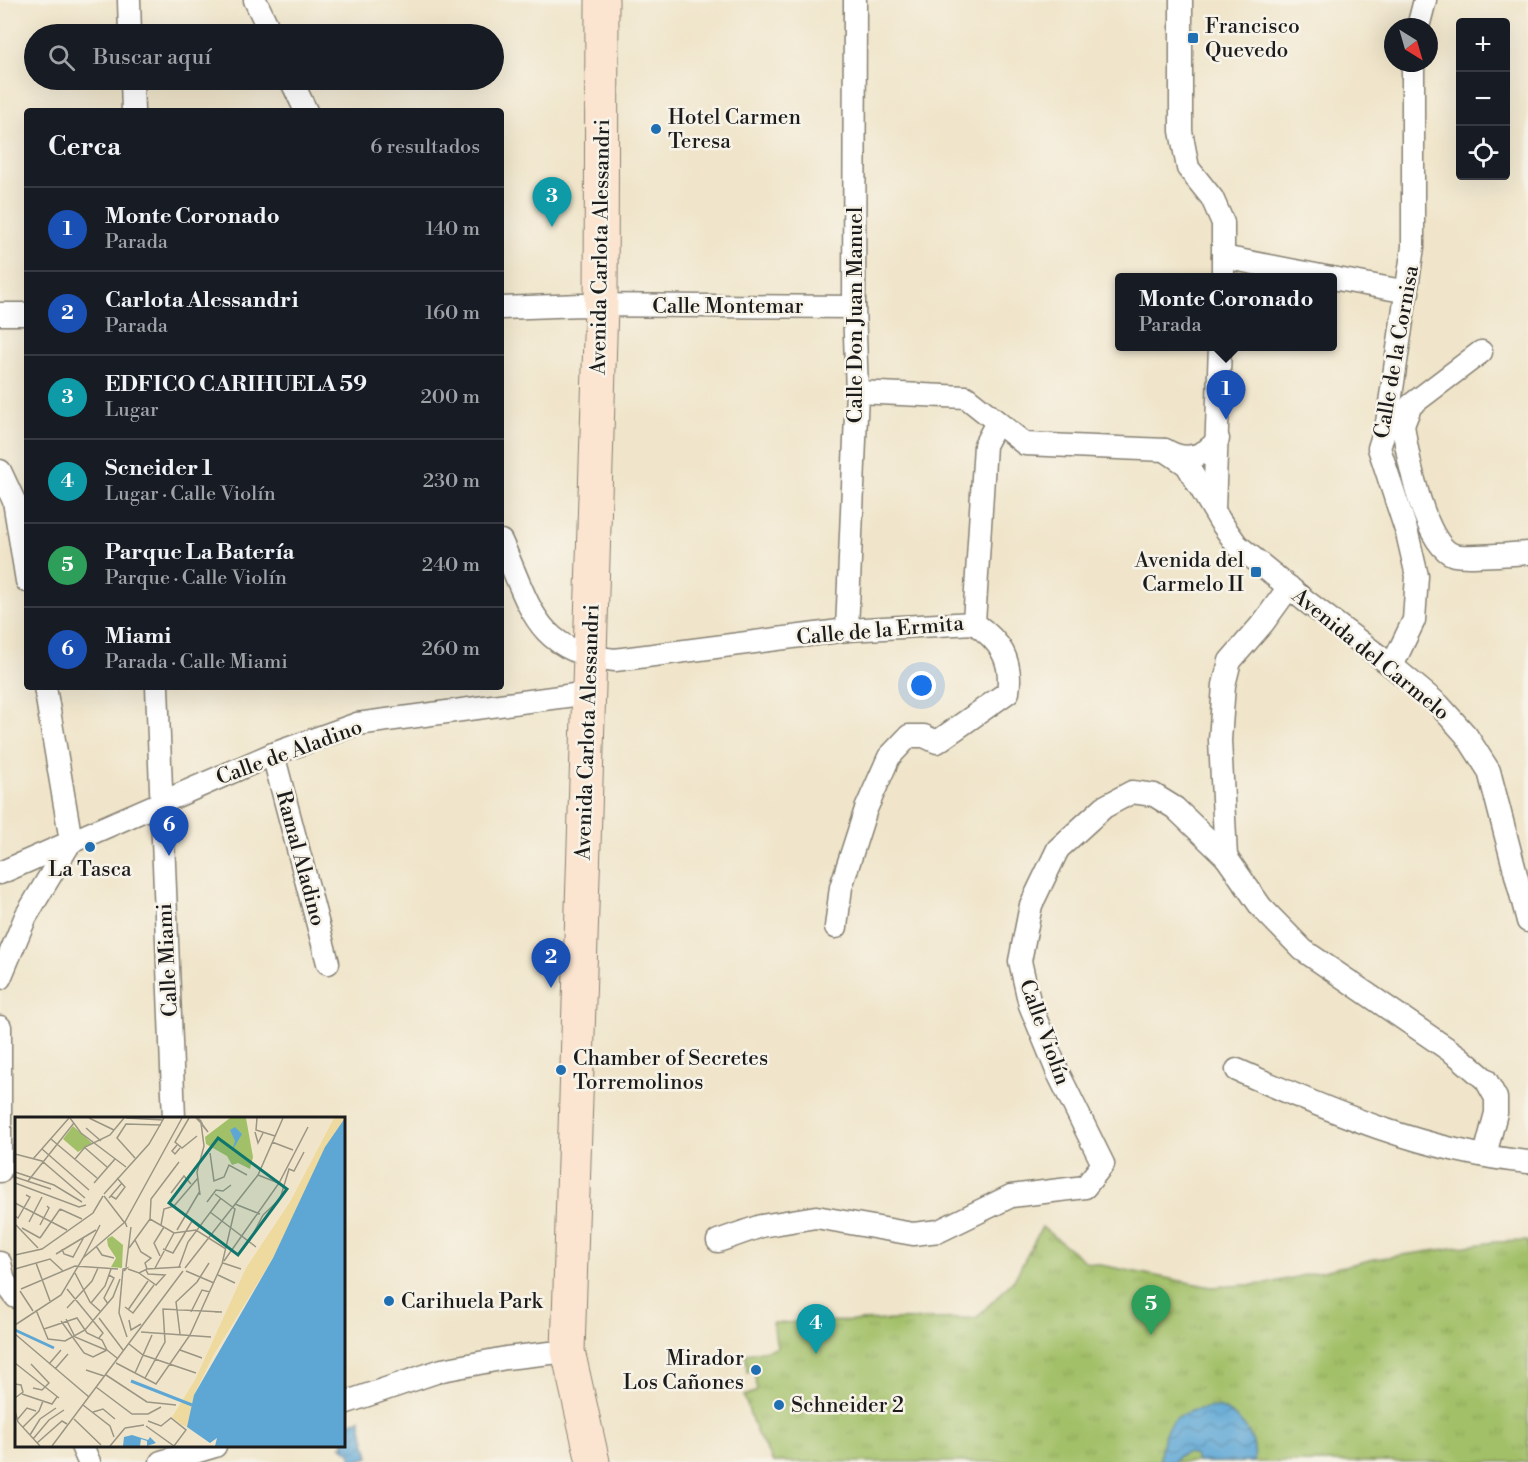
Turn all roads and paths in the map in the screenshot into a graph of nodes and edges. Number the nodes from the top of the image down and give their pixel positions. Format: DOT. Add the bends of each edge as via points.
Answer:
graph roads {
  1 [pos="129,0"];
  2 [pos="255,0"];
  3 [pos="602,0"];
  4 [pos="855,0"];
  5 [pos="1181,0"];
  6 [pos="1425,0"];
  7 [pos="1420,18"];
  8 [pos="130,24"];
  9 [pos="266,24"];
  10 [pos="1413,72"];
  11 [pos="133,90"];
  12 [pos="296,90"];
  13 [pos="134,108"];
  14 [pos="305,108"];
  15 [pos="1223,267"];
  16 [pos="1282,273"];
  17 [pos="1337,279"];
  18 [pos="1408,292"];
  19 [pos="601,306"];
  20 [pos="854,307"];
  21 [pos="504,308"];
  22 [pos="0,314"];
  23 [pos="24,314"];
  24 [pos="1220,351"];
  25 [pos="1481,352"];
  26 [pos="856,392"];
  27 [pos="997,422"];
  28 [pos="1395,424"];
  29 [pos="1218,439"];
  30 [pos="1165,450"];
  31 [pos="0,471"];
  32 [pos="1214,509"];
  33 [pos="504,548"];
  34 [pos="1528,553"];
  35 [pos="24,563"];
  36 [pos="1289,587"];
  37 [pos="974,623"];
  38 [pos="847,630"];
  39 [pos="590,658"];
  40 [pos="1392,666"];
  41 [pos="46,690"];
  42 [pos="157,690"];
  43 [pos="589,693"];
  44 [pos="273,754"];
  45 [pos="160,802"];
  46 [pos="71,841"];
  47 [pos="1226,857"];
  48 [pos="0,873"];
  49 [pos="1528,921"];
  50 [pos="836,927"];
  51 [pos="328,963"];
  52 [pos="0,978"];
  53 [pos="0,1027"];
  54 [pos="1236,1070"];
  55 [pos="174,1117"];
  56 [pos="1485,1155"];
  57 [pos="1528,1162"];
  58 [pos="0,1172"];
  59 [pos="718,1242"];
  60 [pos="568,1351"];
  61 [pos="345,1402"];
  62 [pos="82,1447"];
  63 [pos="212,1447"];
  64 [pos="177,1457"];
  65 [pos="89,1462"];
  66 [pos="593,1462"];
  1 -- 8 [label="street"];
  2 -- 9 [label="street"];
  3 -- 19 [label="main road, Avenida Carlota Alessandri"];
  4 -- 20 [label="street, Calle Don Juan Manuel"];
  5 -- 15 [label="street" via="1181,131 1188,168 1212,198 1223,224"];
  6 -- 7 [label="street"];
  10 -- 18 [label="street, Calle de la Cornisa" via="1413,247"];
  11 -- 13 [label="street"];
  12 -- 14 [label="street"];
  15 -- 16 [label="street"];
  17 -- 18 [label="street"];
  18 -- 28 [label="street, Calle de la Cornisa"];
  19 -- 20 [label="street, Calle Montemar"];
  19 -- 21 [label="street, Calle Montemar"];
  19 -- 39 [label="main road, Avenida Carlota Alessandri"];
  20 -- 26 [label="street, Calle Don Juan Manuel"];
  22 -- 23 [label="street"];
  24 -- 29 [label="street"];
  25 -- 28 [label="street" via="1411,405"];
  26 -- 27 [label="street" via="966,397"];
  26 -- 38 [label="street, Calle Don Juan Manuel"];
  27 -- 30 [label="street" via="1025,444"];
  27 -- 37 [label="street, Calle de la Ermita" via="985,445"];
  28 -- 34 [label="street" via="1437,543 1453,555"];
  28 -- 40 [label="street, Calle de la Cornisa" via="1379,448 1417,576 1414,620"];
  29 -- 30 [label="street" via="1194,457"];
  29 -- 32 [label="street"];
  30 -- 32 [label="street" via="1186,465"];
  31 -- 35 [label="street" via="14,501"];
  32 -- 36 [label="street, Avenida del Carmelo" via="1237,545"];
  33 -- 39 [label="street" via="540,626 553,640"];
  36 -- 40 [label="street, Avenida del Carmelo"];
  36 -- 47 [label="street" via="1230,661 1224,685 1220,740"];
  37 -- 38 [label="street, Calle de la Ermita"];
  37 -- 50 [label="street" via="1002,647 1011,674 1008,692 938,742 924,736 909,736 890,757 866,809 841,887"];
  38 -- 39 [label="street, Calle de la Ermita" via="615,660"];
  39 -- 43 [label="main road, Avenida Carlota Alessandri"];
  40 -- 49 [label="street, Avenida del Carmelo" via="1439,705 1466,735 1489,771"];
  41 -- 46 [label="street"];
  42 -- 45 [label="street, Calle Miami"];
  43 -- 44 [label="street, Calle de Aladino" via="357,724"];
  43 -- 60 [label="main road, Avenida Carlota Alessandri"];
  44 -- 45 [label="street, Calle de Aladino"];
  44 -- 51 [label="street, Ramal Aladino"];
  45 -- 46 [label="street, Calle de Aladino"];
  45 -- 55 [label="street, Calle Miami"];
  46 -- 48 [label="street, Calle de Aladino"];
  46 -- 52 [label="street" via="26,916"];
  47 -- 56 [label="street" via="1261,907 1303,950 1458,1056 1486,1080 1496,1098 1496,1113"];
  47 -- 59 [label="street, Calle Violín" via="1175,808 1155,795 1132,792 1104,807 1058,849 1031,905 1020,961 1030,1005 1103,1164 1085,1187 1011,1196 939,1231 913,1234 816,1217 761,1227"];
  53 -- 58 [label="street"];
  54 -- 56 [label="street" via="1348,1118 1409,1138"];
  56 -- 57 [label="street"];
  60 -- 61 [label="street" via="441,1370"];
  60 -- 66 [label="main road, Avenida Carlota Alessandri"];
  62 -- 65 [label="street"];
  63 -- 64 [label="street"];
}
